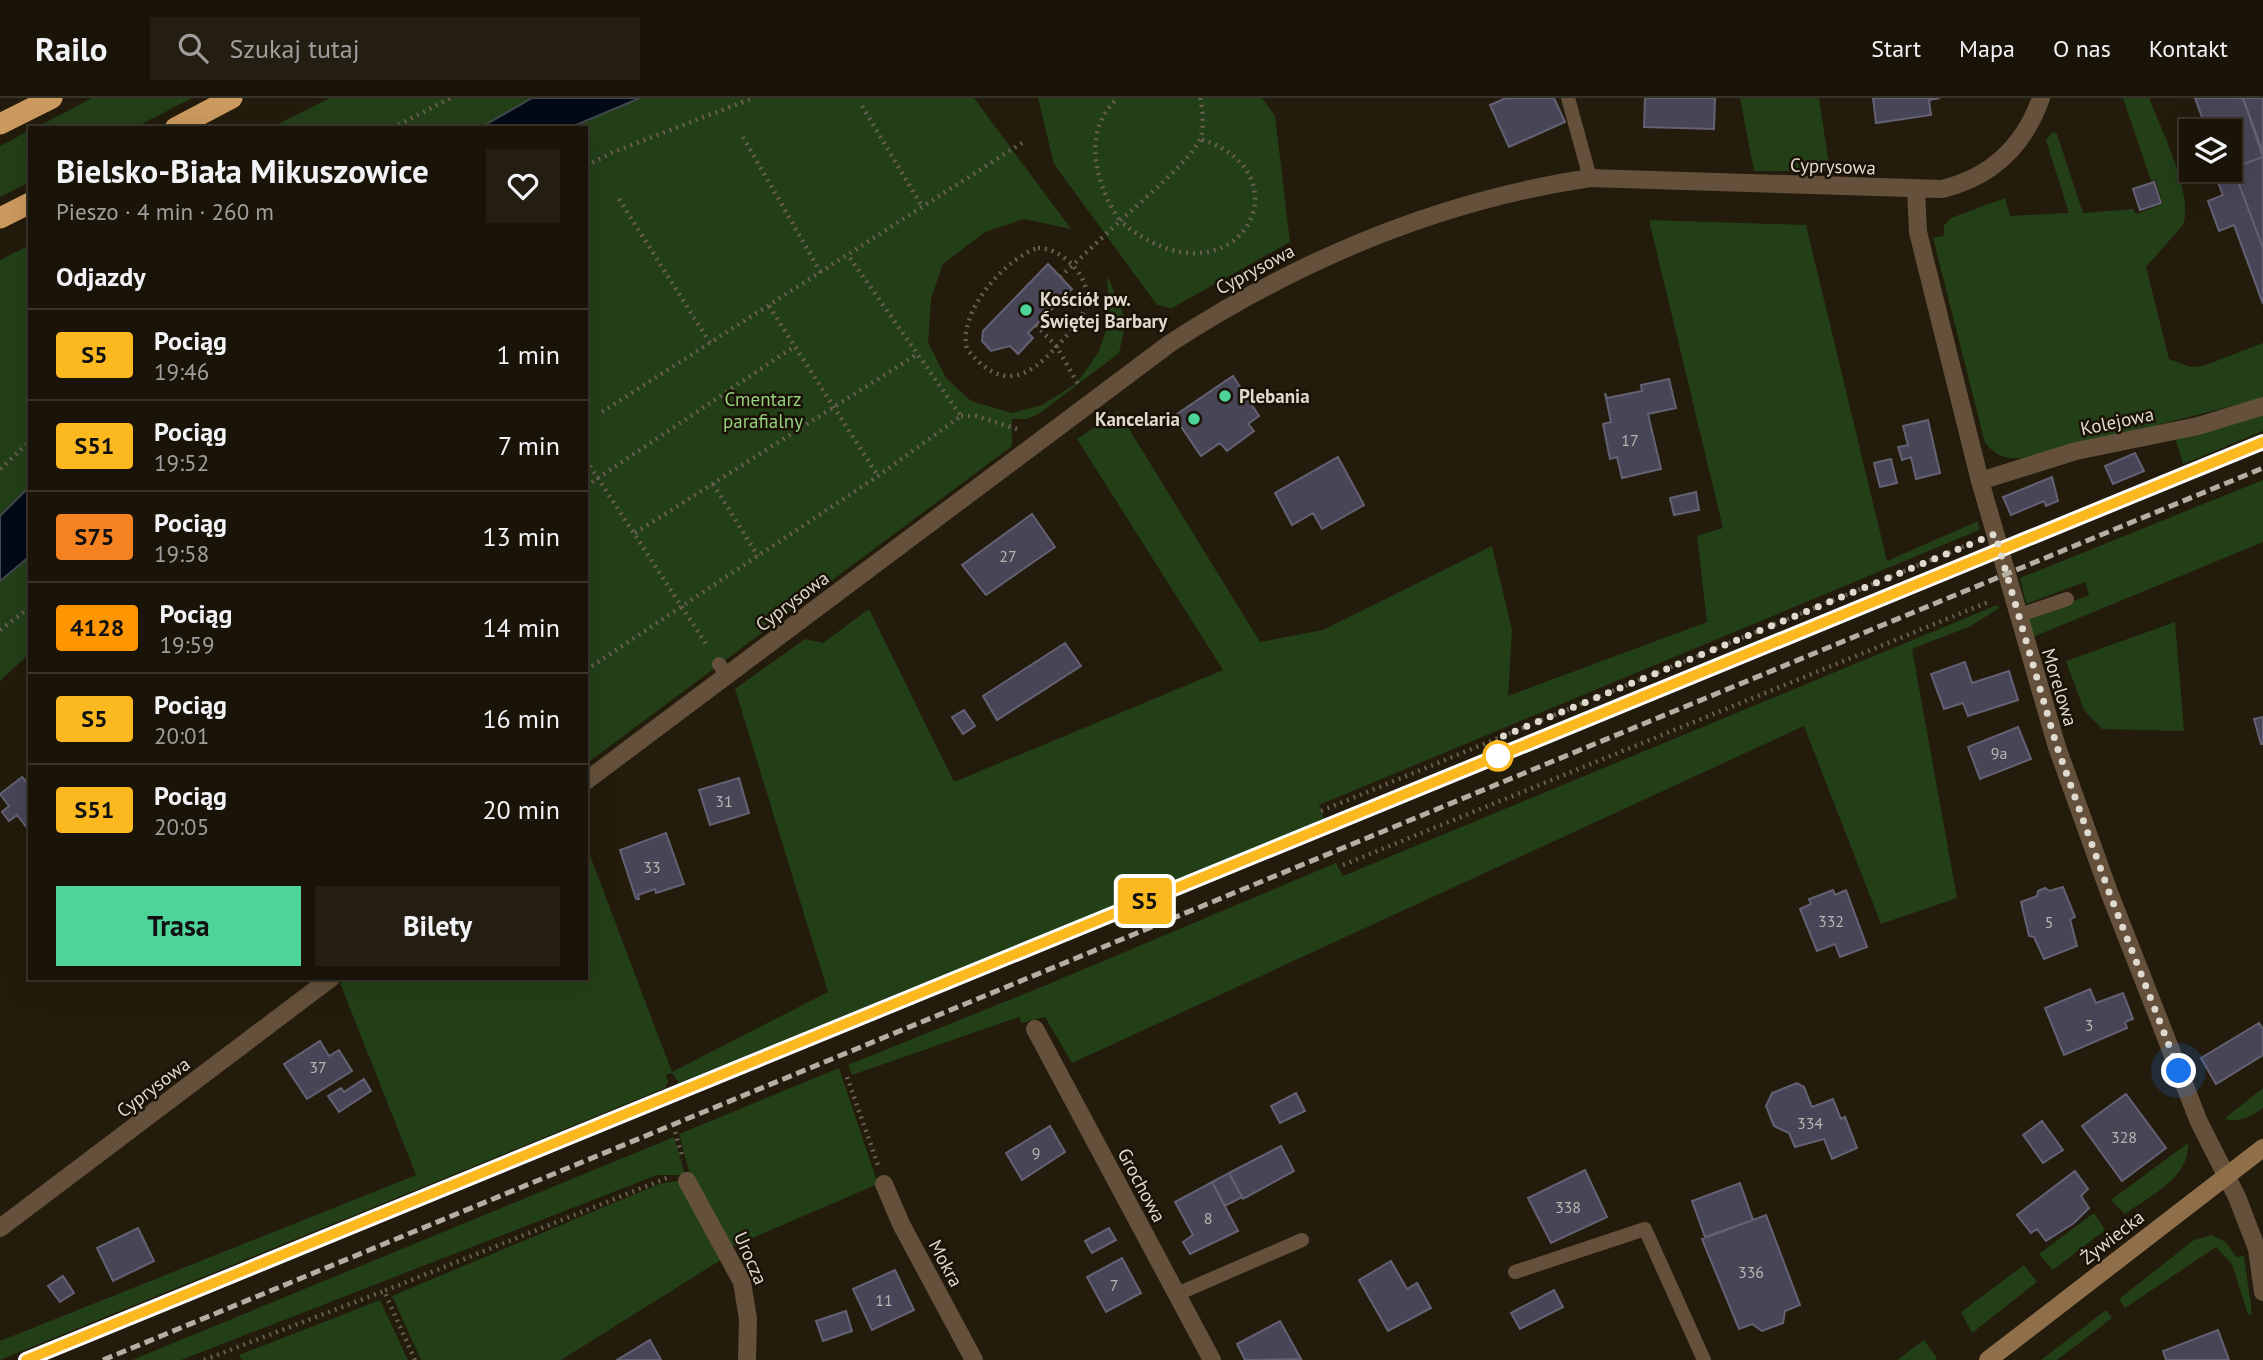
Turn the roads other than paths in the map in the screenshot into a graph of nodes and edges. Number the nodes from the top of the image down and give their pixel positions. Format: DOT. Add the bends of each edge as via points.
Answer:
graph roads {
  1 [pos="52,98"];
  2 [pos="232,98"];
  3 [pos="1568,98"];
  4 [pos="2041,98"];
  5 [pos="0,124"];
  6 [pos="179,126"];
  7 [pos="1590,178"];
  8 [pos="1916,190"];
  9 [pos="28,204"];
  10 [pos="0,218"];
  11 [pos="2263,406"];
  12 [pos="1980,481"];
  13 [pos="2067,598"];
  14 [pos="2017,616"];
  15 [pos="588,780"];
  16 [pos="328,980"];
  17 [pos="1035,1029"];
  18 [pos="2263,1149"];
  19 [pos="2227,1176"];
  20 [pos="688,1181"];
  21 [pos="884,1184"];
  22 [pos="0,1228"];
  23 [pos="1302,1240"];
  24 [pos="1515,1272"];
  25 [pos="2263,1292"];
  26 [pos="1177,1294"];
  27 [pos="747,1360"];
  28 [pos="974,1360"];
  29 [pos="1212,1360"];
  30 [pos="1704,1360"];
  31 [pos="1988,1360"];
  1 -- 5 [label="highway"];
  2 -- 6 [label="highway"];
  3 -- 7 [label="lane"];
  4 -- 8 [label="street, Cyprysowa" via="2021,141 2002,161 1963,184"];
  7 -- 8 [label="street, Cyprysowa"];
  7 -- 15 [label="street, Cyprysowa" via="1479,201 1377,235 1236,301 1169,344 723,670"];
  8 -- 12 [label="street, Morelowa" via="1918,232"];
  9 -- 10 [label="highway"];
  11 -- 12 [label="street, Kolejowa" via="2198,426 2076,451"];
  12 -- 14 [label="street, Morelowa"];
  13 -- 14 [label="lane"];
  14 -- 19 [label="street, Morelowa" via="2109,892 2199,1122"];
  16 -- 22 [label="street, Cyprysowa"];
  17 -- 26 [label="street, Grochowa"];
  18 -- 19 [label="main road, Żywiecka"];
  19 -- 25 [label="street, Morelowa" via="2257,1250"];
  19 -- 31 [label="main road, Żywiecka"];
  20 -- 27 [label="street, Urocza" via="742,1282 748,1319"];
  21 -- 28 [label="street, Mokra"];
  23 -- 26 [label="lane"];
  24 -- 30 [label="lane" via="1645,1229"];
  26 -- 29 [label="street, Grochowa"];
}
